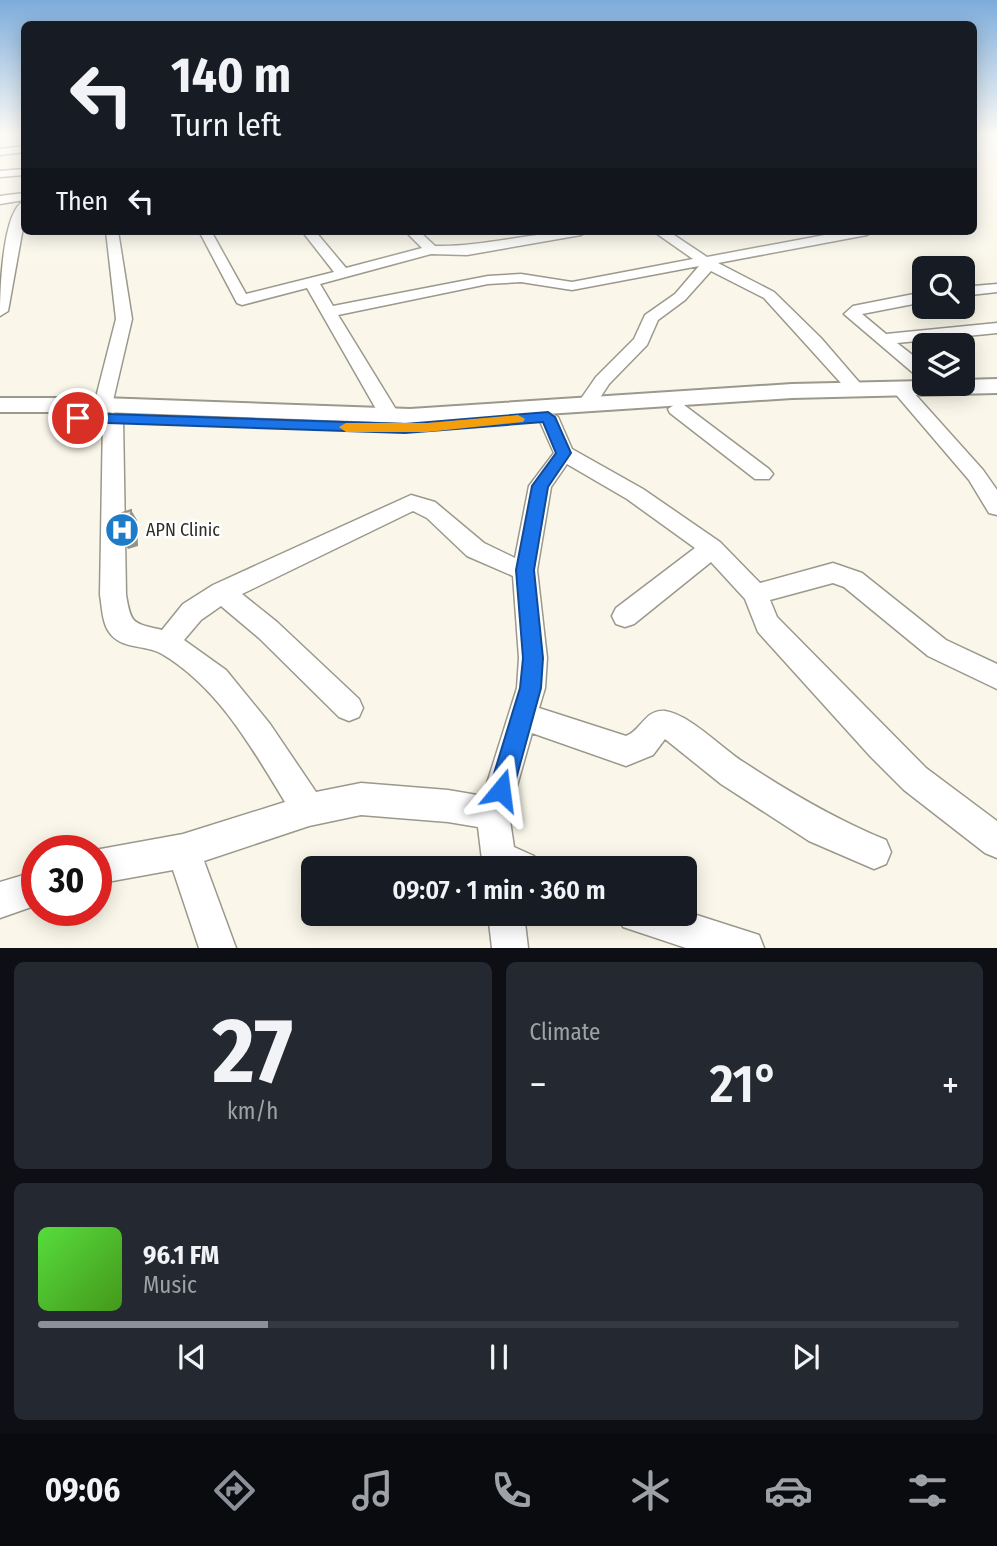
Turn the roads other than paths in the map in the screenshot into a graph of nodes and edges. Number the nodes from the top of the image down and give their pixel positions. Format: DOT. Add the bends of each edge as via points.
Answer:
graph roads {
  1 [pos="21,197"];
  2 [pos="0,200"];
  3 [pos="21,214"];
  4 [pos="15,231"];
  5 [pos="0,233"];
  6 [pos="113,235"];
  7 [pos="207,235"];
  8 [pos="311,235"];
  9 [pos="415,235"];
  10 [pos="558,235"];
  11 [pos="665,235"];
  12 [pos="846,235"];
  13 [pos="431,250"];
  14 [pos="706,262"];
  15 [pos="343,274"];
  16 [pos="312,282"];
  17 [pos="997,288"];
  18 [pos="975,291"];
  19 [pos="912,300"];
  20 [pos="0,310"];
  21 [pos="329,312"];
  22 [pos="997,328"];
  23 [pos="884,339"];
  24 [pos="912,363"];
  25 [pos="975,384"];
  26 [pos="997,386"];
  27 [pos="856,388"];
  28 [pos="912,390"];
  29 [pos="904,393"];
  30 [pos="997,397"];
  31 [pos="587,403"];
  32 [pos="0,405"];
  33 [pos="677,409"];
  34 [pos="108,412"];
  35 [pos="390,416"];
  36 [pos="548,417"];
  37 [pos="0,418"];
  38 [pos="564,453"];
  39 [pos="762,474"];
  40 [pos="997,507"];
  41 [pos="712,548"];
  42 [pos="525,570"];
  43 [pos="222,592"];
  44 [pos="755,594"];
  45 [pos="625,616"];
  46 [pos="168,643"];
  47 [pos="997,677"];
  48 [pos="349,708"];
  49 [pos="522,716"];
  50 [pos="309,810"];
  51 [pos="494,814"];
  52 [pos="997,841"];
  53 [pos="183,851"];
  54 [pos="874,852"];
  55 [pos="505,856"];
  56 [pos="112,864"];
  57 [pos="21,893"];
  58 [pos="0,900"];
  59 [pos="507,926"];
  60 [pos="676,926"];
  61 [pos="218,947"];
  62 [pos="510,947"];
  63 [pos="746,947"];
  1 -- 2 [label="street"];
  3 -- 4 [label="street"];
  4 -- 5 [label="street"];
  4 -- 20 [label="street"];
  6 -- 34 [label="street" via="124,319"];
  7 -- 16 [label="street" via="242,300"];
  8 -- 15 [label="street"];
  9 -- 13 [label="street"];
  10 -- 13 [label="street" via="467,251"];
  11 -- 14 [label="street"];
  12 -- 14 [label="street"];
  13 -- 15 [label="street"];
  14 -- 21 [label="street" via="572,286 521,278 488,280"];
  14 -- 27 [label="street" via="769,295"];
  14 -- 31 [label="street" via="680,297 651,318 641,341"];
  15 -- 16 [label="street"];
  16 -- 21 [label="street"];
  17 -- 18 [label="street"];
  19 -- 23 [label="street" via="852,312"];
  21 -- 35 [label="street"];
  22 -- 23 [label="street"];
  23 -- 24 [label="street"];
  25 -- 26 [label="main road"];
  27 -- 29 [label="main road"];
  27 -- 31 [label="main road"];
  28 -- 29 [label="main road"];
  29 -- 30 [label="main road"];
  29 -- 33 [label="main road"];
  29 -- 40 [label="street" via="976,475"];
  31 -- 35 [label="main road"];
  32 -- 34 [label="main road"];
  33 -- 36 [label="main road"];
  33 -- 39 [label="street"];
  34 -- 35 [label="main road"];
  34 -- 36 [label="main road" via="405,428"];
  34 -- 37 [label="main road"];
  34 -- 46 [label="street" via="118,624 127,633"];
  36 -- 38 [label="street"];
  38 -- 41 [label="street" via="635,494"];
  38 -- 42 [label="street" via="540,486"];
  41 -- 44 [label="street"];
  41 -- 45 [label="street"];
  42 -- 43 [label="street" via="470,547 423,505 411,503"];
  42 -- 49 [label="street" via="533,658 531,688"];
  43 -- 46 [label="street" via="192,612"];
  43 -- 48 [label="street"];
  44 -- 47 [label="street" via="841,574 937,648"];
  44 -- 52 [label="street" via="767,624 881,746 915,779"];
  46 -- 50 [label="street" via="216,679 260,734"];
  49 -- 51 [label="street"];
  49 -- 54 [label="street" via="626,751 642,745 657,726 675,729 732,773 821,829"];
  50 -- 51 [label="street" via="361,799"];
  50 -- 53 [label="street"];
  51 -- 55 [label="street"];
  53 -- 56 [label="street"];
  53 -- 61 [label="street"];
  57 -- 58 [label="street"];
  59 -- 62 [label="street"];
  60 -- 63 [label="street"];
}
